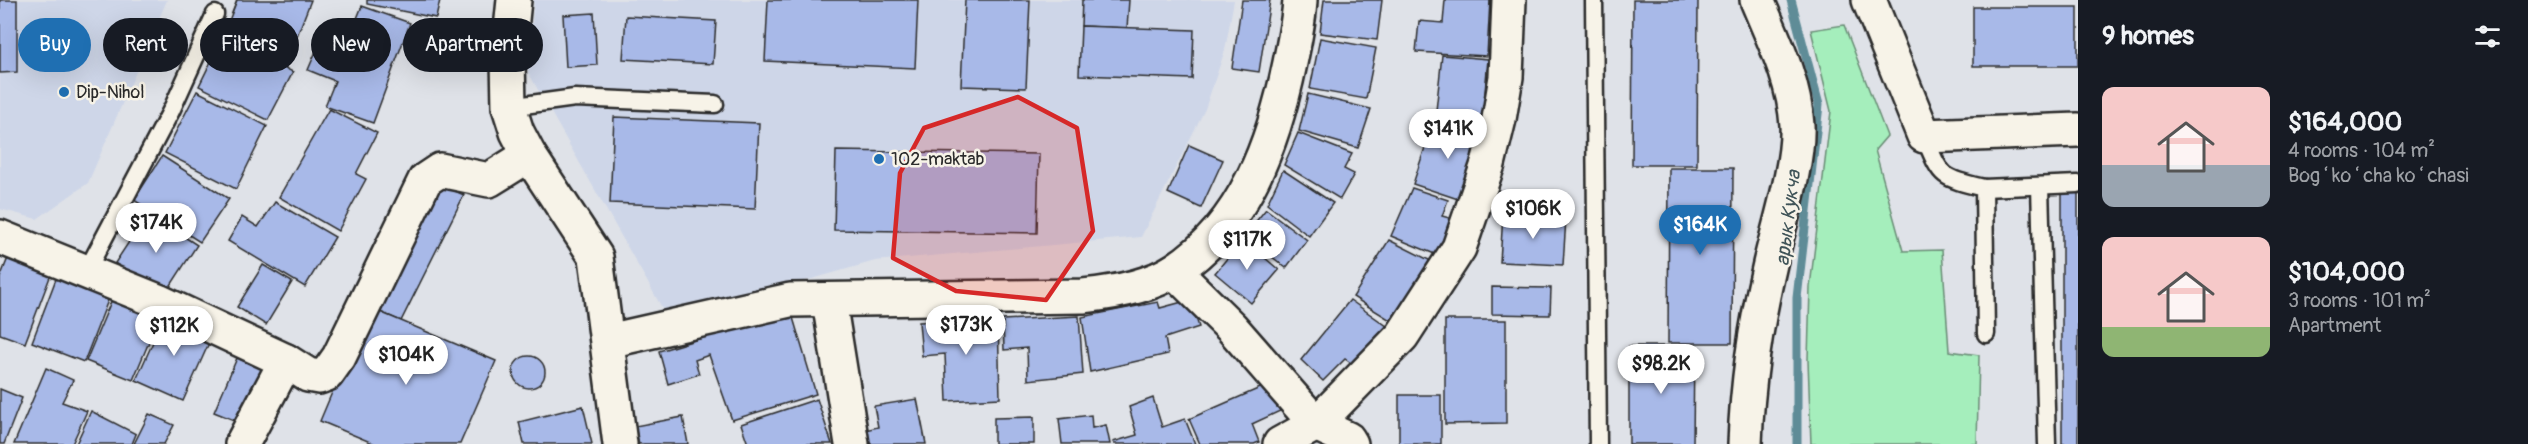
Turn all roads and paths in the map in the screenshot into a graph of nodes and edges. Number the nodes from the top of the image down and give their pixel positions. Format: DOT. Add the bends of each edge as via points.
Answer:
graph roads {
  1 [pos="514,0"];
  2 [pos="1300,0"];
  3 [pos="1509,0"];
  4 [pos="1594,0"];
  5 [pos="1757,0"];
  6 [pos="1869,0"];
  7 [pos="214,14"];
  8 [pos="715,104"];
  9 [pos="509,106"];
  10 [pos="2078,130"];
  11 [pos="1924,135"];
  12 [pos="529,155"];
  13 [pos="2078,184"];
  14 [pos="2040,186"];
  15 [pos="1984,188"];
  16 [pos="0,237"];
  17 [pos="1174,271"];
  18 [pos="86,272"];
  19 [pos="829,301"];
  20 [pos="1986,334"];
  21 [pos="608,341"];
  22 [pos="286,360"];
  23 [pos="1316,424"];
  24 [pos="242,444"];
  25 [pos="620,444"];
  26 [pos="852,444"];
  27 [pos="1280,444"];
  28 [pos="1351,444"];
  29 [pos="1598,444"];
  30 [pos="1745,444"];
  31 [pos="2047,444"];
  1 -- 9 [label="street" via="507,71"];
  2 -- 17 [label="street" via="1285,84 1263,157 1226,220 1203,248"];
  3 -- 23 [label="street" via="1506,77 1499,119 1459,248 1402,336"];
  4 -- 29 [label="lane"];
  5 -- 30 [label="street" via="1789,77 1797,129 1794,160 1761,302"];
  6 -- 11 [label="street"];
  7 -- 18 [label="lane" via="171,111"];
  8 -- 9 [label="lane" via="575,98"];
  9 -- 12 [label="street"];
  10 -- 11 [label="street"];
  11 -- 15 [label="lane" via="1938,170 1951,180"];
  12 -- 21 [label="street" via="596,257"];
  12 -- 22 [label="street" via="489,180 440,170 425,180 339,357 327,374 309,375"];
  13 -- 14 [label="lane"];
  14 -- 15 [label="lane"];
  14 -- 31 [label="lane"];
  15 -- 20 [label="lane"];
  16 -- 18 [label="street"];
  17 -- 19 [label="street" via="1154,281 1083,297"];
  17 -- 23 [label="street" via="1232,328"];
  18 -- 22 [label="street"];
  19 -- 21 [label="street" via="790,300"];
  19 -- 26 [label="street"];
  21 -- 25 [label="street"];
  22 -- 24 [label="street"];
  23 -- 27 [label="street"];
  23 -- 28 [label="street"];
}
